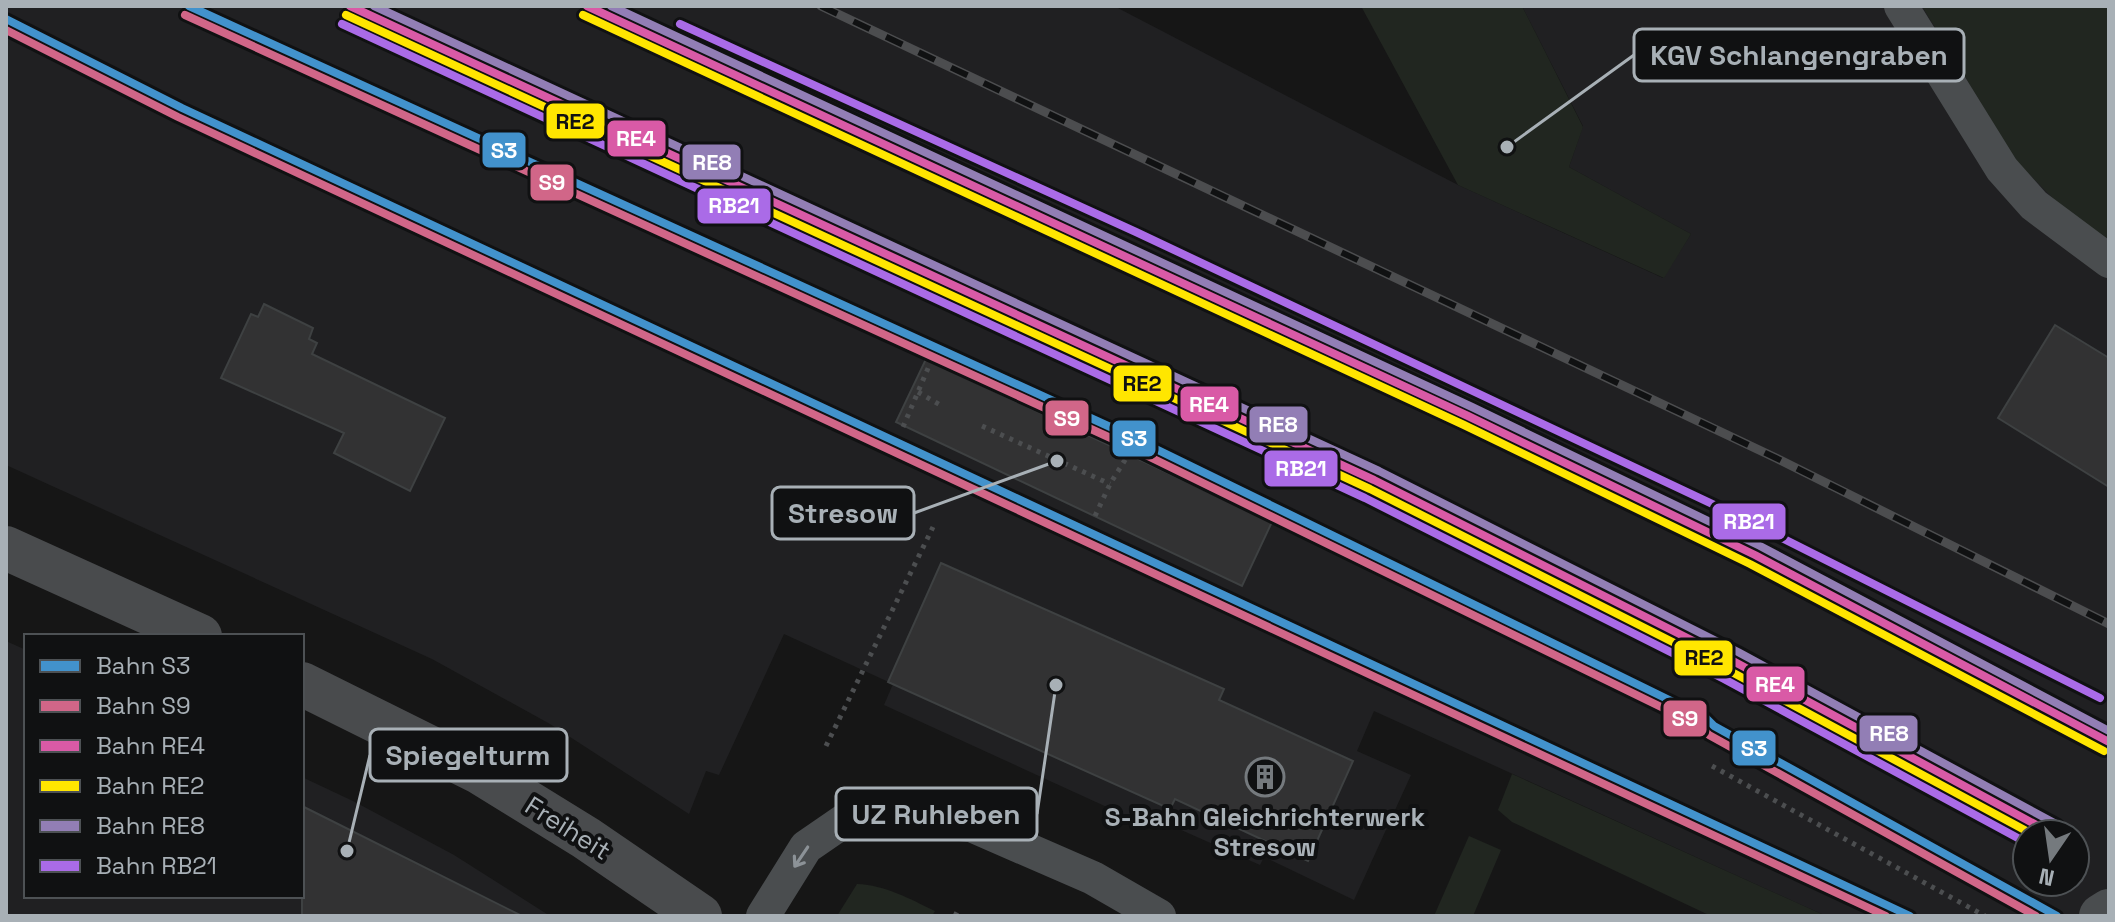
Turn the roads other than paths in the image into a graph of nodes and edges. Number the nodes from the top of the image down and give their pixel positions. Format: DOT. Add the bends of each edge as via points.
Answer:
graph roads {
  1 [pos="1901,6"];
  2 [pos="2109,261"];
  3 [pos="6,548"];
  4 [pos="196,634"];
  5 [pos="304,685"];
  6 [pos="2109,911"];
  7 [pos="700,916"];
  8 [pos="763,916"];
  9 [pos="1159,916"];
  10 [pos="2101,916"];
  1 -- 2 [label="lane" via="2002,169 2034,205"];
  3 -- 4 [label="street"];
  5 -- 7 [label="street, Freiheit" via="479,772"];
  6 -- 10 [label="street"];
  9 -- 8 [label="lane, one-way" via="1093,878 971,825 854,814 806,847"];
}
